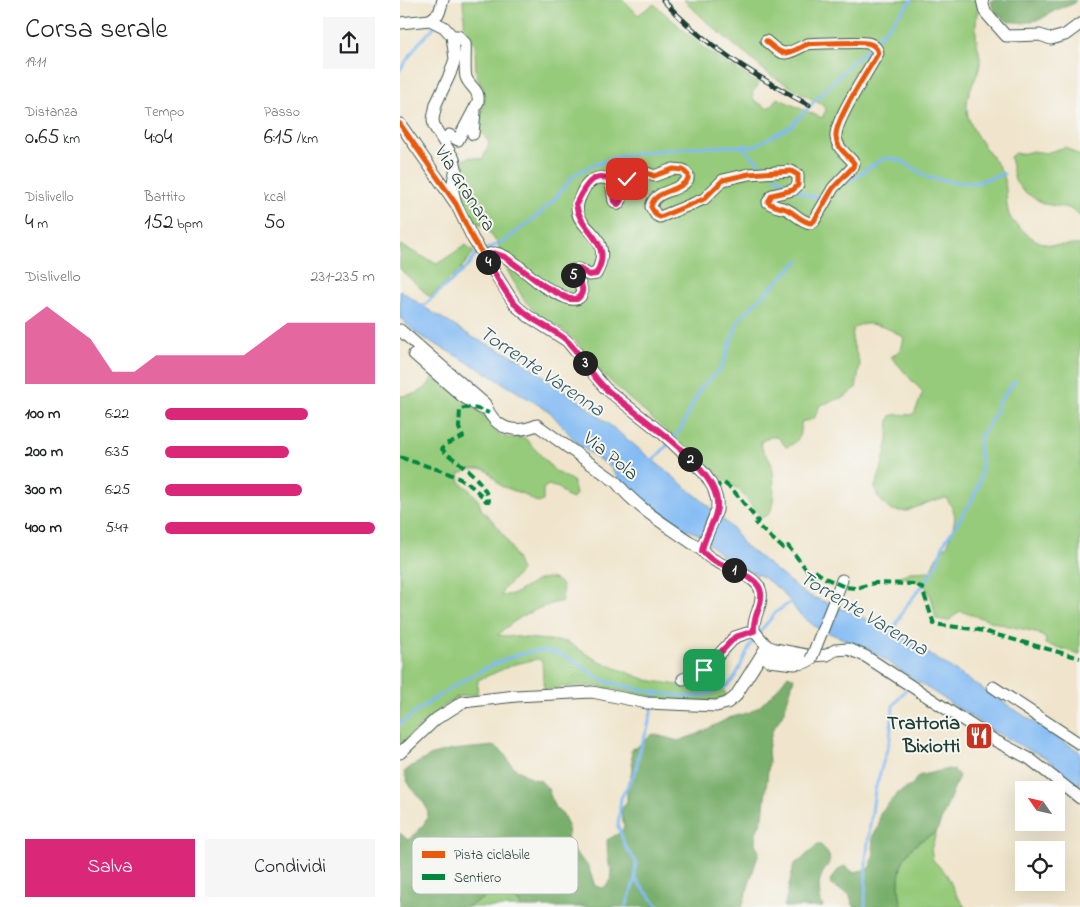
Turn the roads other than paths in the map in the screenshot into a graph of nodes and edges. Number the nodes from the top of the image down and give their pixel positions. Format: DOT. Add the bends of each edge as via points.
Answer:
graph roads {
  1 [pos="442,0"];
  2 [pos="982,0"];
  3 [pos="400,23"];
  4 [pos="436,23"];
  5 [pos="1080,24"];
  6 [pos="452,36"];
  7 [pos="766,41"];
  8 [pos="476,107"];
  9 [pos="400,124"];
  10 [pos="473,134"];
  11 [pos="449,135"];
  12 [pos="456,204"];
  13 [pos="484,256"];
  14 [pos="400,330"];
  15 [pos="414,354"];
  16 [pos="488,414"];
  17 [pos="703,548"];
  18 [pos="842,580"];
  19 [pos="754,631"];
  20 [pos="765,645"];
  21 [pos="796,653"];
  22 [pos="683,679"];
  23 [pos="993,687"];
  24 [pos="1080,744"];
  25 [pos="400,753"];
  26 [pos="1080,798"];
  1 -- 4 [label="street"];
  2 -- 5 [label="street" via="985,12 1006,36 1040,35 1051,39 1065,35"];
  3 -- 4 [label="street"];
  4 -- 6 [label="street"];
  6 -- 8 [label="street" via="458,36 465,43 466,77 479,97"];
  6 -- 12 [label="street" via="455,59 433,119 454,159 456,168 452,187"];
  7 -- 13 [label="street" via="786,53 812,43 861,42 870,43 878,50 836,132 838,144 854,163 853,167 833,188 814,221 804,222 768,202 772,194 796,188 798,175 791,171 749,174 723,180 704,199 656,216 651,207 654,199 688,178 683,170 673,169 654,176 648,172 631,175 624,184 618,204 614,201 611,180 598,178 586,185 576,204 577,211 602,250 596,274 589,275 578,268 573,270 573,276 582,289 577,299 569,299 544,286 505,257 494,253"];
  8 -- 10 [label="street"];
  8 -- 11 [label="street" via="458,140"];
  9 -- 12 [label="street, Via Granara"];
  12 -- 13 [label="street, Via Granara" via="472,239"];
  13 -- 17 [label="street, Via Granara" via="516,306 567,341 605,388 663,434 704,473 713,487 717,510"];
  14 -- 16 [label="street, Via Pola" via="485,404"];
  15 -- 16 [label="street, Via Pola"];
  16 -- 17 [label="street, Via Pola" via="496,423 510,429 526,430 537,425 616,482 624,493 656,519"];
  17 -- 19 [label="street" via="708,558 757,584 761,592 753,622"];
  18 -- 21 [label="street, bridge" via="811,659 802,663 767,659 793,658"];
  19 -- 20 [label="street"];
  19 -- 22 [label="street" via="735,637 704,670"];
  20 -- 21 [label="street"];
  20 -- 25 [label="street" via="735,697 727,703 716,706 647,703 592,692 463,702 436,719"];
  21 -- 26 [label="street" via="811,656 848,649 878,663 994,740 1030,759"];
  23 -- 24 [label="street"];
}
